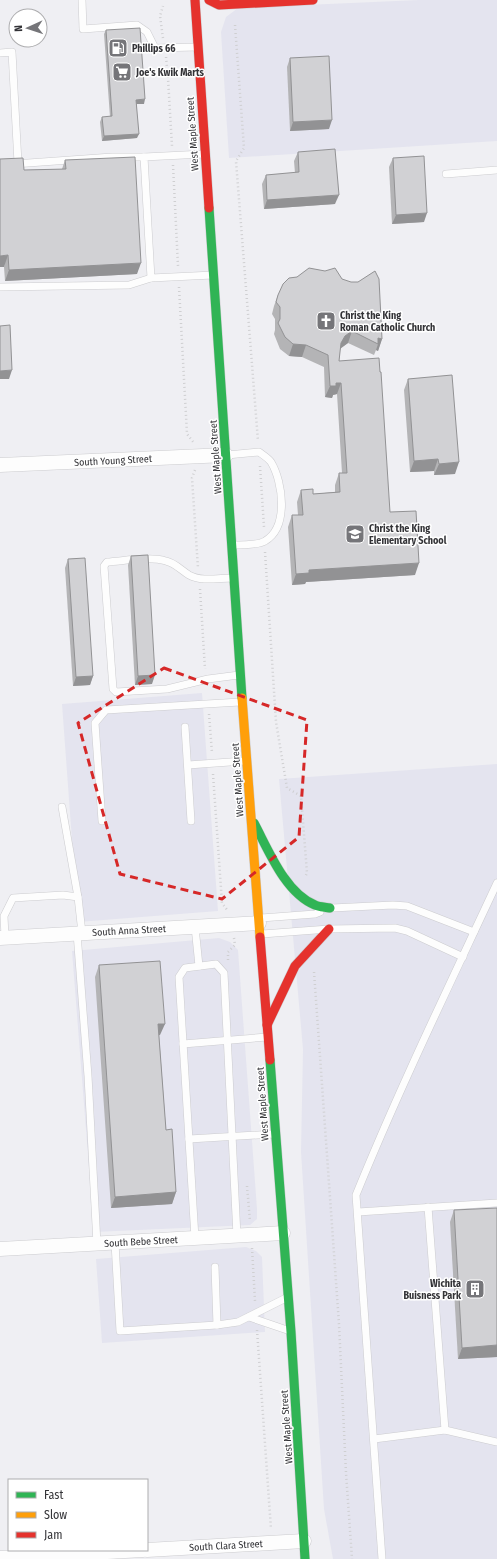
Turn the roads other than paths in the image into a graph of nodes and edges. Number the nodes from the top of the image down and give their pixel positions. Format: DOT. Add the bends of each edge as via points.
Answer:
graph roads {
  1 [pos="82,0"];
  2 [pos="195,0"];
  3 [pos="209,0"];
  4 [pos="313,0"];
  5 [pos="198,47"];
  6 [pos="0,53"];
  7 [pos="205,154"];
  8 [pos="144,157"];
  9 [pos="18,164"];
  10 [pos="0,165"];
  11 [pos="497,170"];
  12 [pos="446,174"];
  13 [pos="213,275"];
  14 [pos="151,278"];
  15 [pos="0,287"];
  16 [pos="226,455"];
  17 [pos="0,465"];
  18 [pos="232,546"];
  19 [pos="234,578"];
  20 [pos="240,675"];
  21 [pos="242,702"];
  22 [pos="186,727"];
  23 [pos="247,760"];
  24 [pos="188,765"];
  25 [pos="62,807"];
  26 [pos="251,818"];
  27 [pos="102,821"];
  28 [pos="191,821"];
  29 [pos="497,883"];
  30 [pos="78,897"];
  31 [pos="330,908"];
  32 [pos="259,925"];
  33 [pos="195,927"];
  34 [pos="329,929"];
  35 [pos="474,932"];
  36 [pos="80,933"];
  37 [pos="2,937"];
  38 [pos="463,957"];
  39 [pos="199,966"];
  40 [pos="267,1025"];
  41 [pos="268,1037"];
  42 [pos="227,1040"];
  43 [pos="183,1044"];
  44 [pos="275,1134"];
  45 [pos="232,1137"];
  46 [pos="189,1139"];
  47 [pos="497,1203"];
  48 [pos="428,1207"];
  49 [pos="358,1212"];
  50 [pos="283,1233"];
  51 [pos="244,1235"];
  52 [pos="195,1238"];
  53 [pos="115,1243"];
  54 [pos="98,1244"];
  55 [pos="0,1249"];
  56 [pos="215,1267"];
  57 [pos="288,1297"];
  58 [pos="256,1316"];
  59 [pos="217,1325"];
  60 [pos="291,1332"];
  61 [pos="445,1430"];
  62 [pos="374,1439"];
  63 [pos="497,1442"];
  64 [pos="304,1541"];
  65 [pos="148,1550"];
  66 [pos="125,1551"];
  67 [pos="0,1558"];
  68 [pos="305,1559"];
  69 [pos="382,1559"];
  1 -- 5 [label="lane" via="83,29 137,26 148,32 155,48"];
  2 -- 5 [label="main road, West Maple Street"];
  3 -- 4 [label="main road" via="219,5"];
  5 -- 7 [label="main road, West Maple Street"];
  6 -- 9 [label="lane" via="12,52"];
  7 -- 8 [label="lane"];
  7 -- 13 [label="main road, West Maple Street"];
  8 -- 9 [label="lane"];
  8 -- 14 [label="lane"];
  9 -- 10 [label="lane"];
  11 -- 12 [label="lane"];
  13 -- 14 [label="lane"];
  13 -- 16 [label="main road, West Maple Street"];
  14 -- 15 [label="lane" via="129,285"];
  16 -- 17 [label="street, South Young Street"];
  16 -- 18 [label="main road, West Maple Street"];
  16 -- 18 [label="lane" via="259,452 270,460 279,480 282,514 273,535 265,542"];
  18 -- 19 [label="main road, West Maple Street"];
  19 -- 20 [label="main road, West Maple Street"];
  19 -- 20 [label="lane" via="199,579 190,576 176,565 155,559 107,562 104,566 113,688 116,692 152,690"];
  20 -- 21 [label="main road, West Maple Street"];
  21 -- 23 [label="main road, West Maple Street"];
  21 -- 27 [label="lane" via="106,710 95,723"];
  22 -- 24 [label="lane"];
  23 -- 24 [label="lane"];
  23 -- 26 [label="main road, West Maple Street"];
  24 -- 28 [label="lane"];
  25 -- 30 [label="lane"];
  26 -- 31 [label="main road" via="288,885 314,904"];
  26 -- 32 [label="main road, West Maple Street"];
  29 -- 35 [label="lane"];
  30 -- 36 [label="lane"];
  30 -- 37 [label="lane" via="63,895 13,898 4,916"];
  31 -- 32 [label="lane" via="315,914"];
  31 -- 35 [label="lane" via="407,906"];
  32 -- 33 [label="street, South Anna Street"];
  32 -- 34 [label="lane"];
  32 -- 40 [label="main road, West Maple Street"];
  33 -- 36 [label="street, South Anna Street"];
  33 -- 39 [label="lane"];
  34 -- 38 [label="lane" via="396,928"];
  34 -- 40 [label="main road" via="295,966"];
  35 -- 38 [label="lane"];
  36 -- 37 [label="street, South Anna Street"];
  36 -- 54 [label="lane"];
  38 -- 49 [label="lane" via="356,1195"];
  39 -- 42 [label="lane" via="216,964 224,973"];
  39 -- 43 [label="lane" via="185,968 179,977"];
  40 -- 41 [label="main road, West Maple Street"];
  41 -- 42 [label="lane"];
  41 -- 44 [label="main road, West Maple Street"];
  42 -- 43 [label="lane"];
  42 -- 45 [label="lane"];
  43 -- 46 [label="lane"];
  44 -- 45 [label="lane"];
  44 -- 50 [label="main road, West Maple Street"];
  45 -- 46 [label="lane"];
  45 -- 51 [label="lane"];
  46 -- 52 [label="lane"];
  47 -- 48 [label="lane"];
  48 -- 49 [label="lane"];
  48 -- 61 [label="lane"];
  49 -- 62 [label="lane"];
  50 -- 51 [label="street, South Bebe Street"];
  50 -- 57 [label="main road, West Maple Street"];
  51 -- 52 [label="street, South Bebe Street"];
  52 -- 53 [label="street, South Bebe Street"];
  53 -- 54 [label="street, South Bebe Street"];
  53 -- 59 [label="lane" via="120,1331"];
  54 -- 55 [label="street, South Bebe Street"];
  56 -- 59 [label="lane"];
  57 -- 58 [label="lane"];
  57 -- 60 [label="main road, West Maple Street"];
  58 -- 59 [label="lane"];
  58 -- 60 [label="lane"];
  60 -- 64 [label="main road, West Maple Street"];
  61 -- 62 [label="lane"];
  61 -- 63 [label="lane"];
  62 -- 69 [label="lane"];
  64 -- 65 [label="street, South Clara Street"];
  64 -- 68 [label="main road, West Maple Street"];
  66 -- 67 [label="street"];
}
